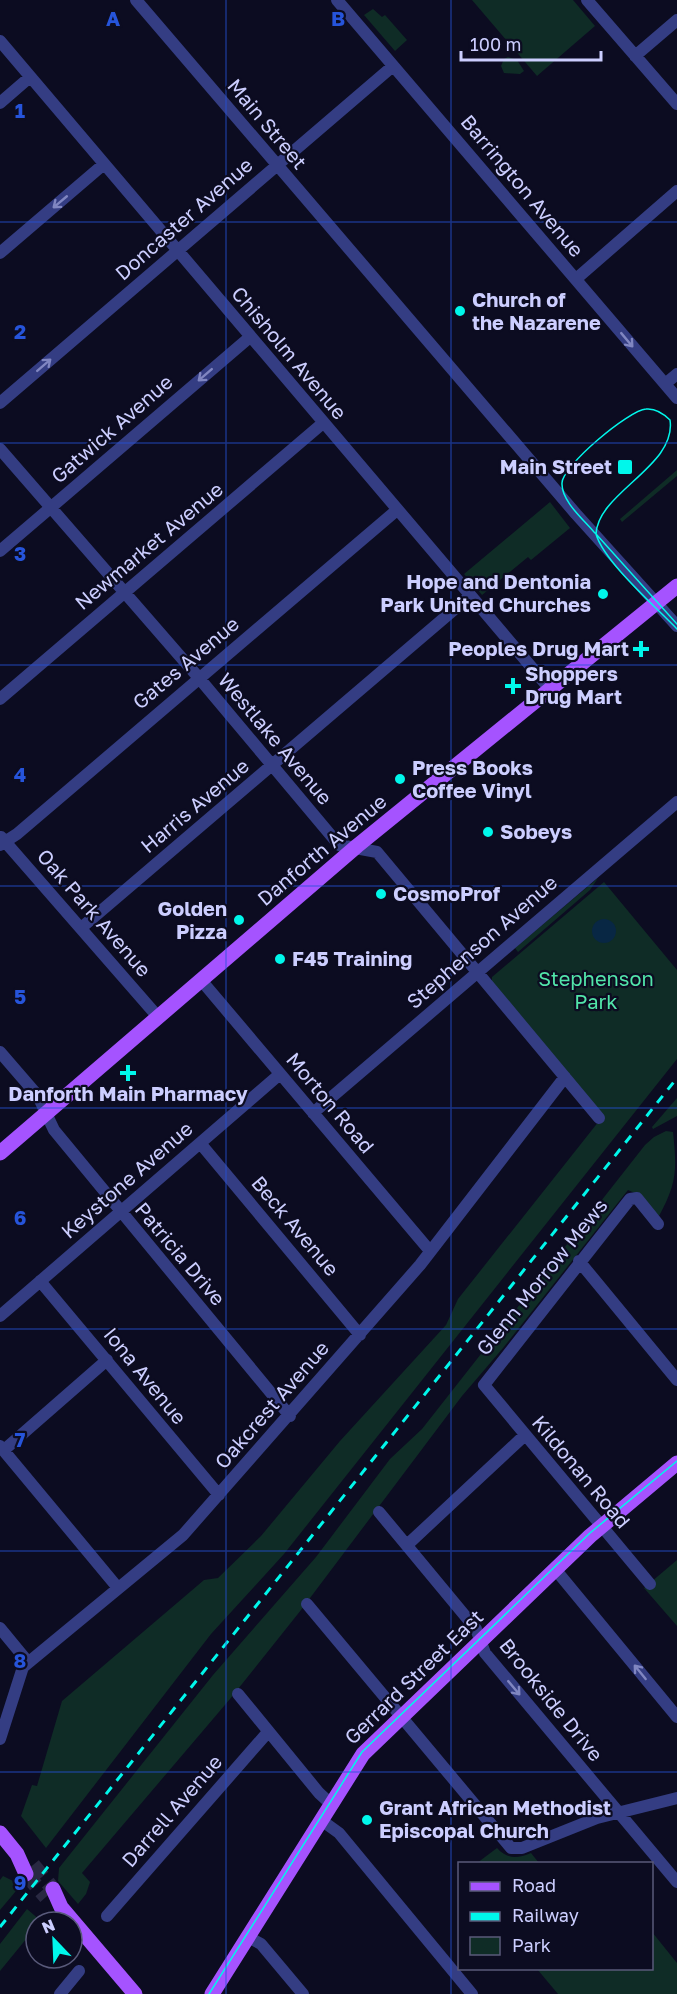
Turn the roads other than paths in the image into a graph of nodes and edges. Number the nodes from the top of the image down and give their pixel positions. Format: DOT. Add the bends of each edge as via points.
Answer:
graph roads {
  1 [pos="136,0"];
  2 [pos="337,0"];
  3 [pos="587,0"];
  4 [pos="677,20"];
  5 [pos="0,41"];
  6 [pos="635,56"];
  7 [pos="393,66"];
  8 [pos="30,77"];
  9 [pos="0,103"];
  10 [pos="677,104"];
  11 [pos="104,164"];
  12 [pos="276,165"];
  13 [pos="677,191"];
  14 [pos="177,251"];
  15 [pos="0,253"];
  16 [pos="576,279"];
  17 [pos="250,337"];
  18 [pos="677,374"];
  19 [pos="665,384"];
  20 [pos="677,398"];
  21 [pos="0,403"];
  22 [pos="323,423"];
  23 [pos="0,449"];
  24 [pos="51,508"];
  25 [pos="397,510"];
  26 [pos="0,551"];
  27 [pos="677,585"];
  28 [pos="124,593"];
  29 [pos="470,596"];
  30 [pos="656,604"];
  31 [pos="677,627"];
  32 [pos="199,678"];
  33 [pos="550,689"];
  34 [pos="0,699"];
  35 [pos="273,765"];
  36 [pos="677,802"];
  37 [pos="2,841"];
  38 [pos="357,846"];
  39 [pos="81,928"];
  40 [pos="477,973"];
  41 [pos="201,980"];
  42 [pos="158,1017"];
  43 [pos="0,1052"];
  44 [pos="280,1074"];
  45 [pos="565,1077"];
  46 [pos="313,1113"];
  47 [pos="45,1114"];
  48 [pos="599,1118"];
  49 [pos="200,1143"];
  50 [pos="0,1153"];
  51 [pos="120,1212"];
  52 [pos="658,1224"];
  53 [pos="430,1251"];
  54 [pos="579,1261"];
  55 [pos="40,1281"];
  56 [pos="0,1316"];
  57 [pos="360,1335"];
  58 [pos="107,1360"];
  59 [pos="677,1380"];
  60 [pos="484,1385"];
  61 [pos="290,1416"];
  62 [pos="525,1435"];
  63 [pos="2,1448"];
  64 [pos="677,1463"];
  65 [pos="219,1495"];
  66 [pos="379,1512"];
  67 [pos="601,1526"];
  68 [pos="407,1545"];
  69 [pos="555,1569"];
  70 [pos="650,1584"];
  71 [pos="118,1588"];
  72 [pos="307,1604"];
  73 [pos="0,1628"];
  74 [pos="481,1641"];
  75 [pos="28,1662"];
  76 [pos="238,1694"];
  77 [pos="401,1717"];
  78 [pos="677,1717"];
  79 [pos="268,1732"];
  80 [pos="0,1739"];
  81 [pos="677,1798"];
  82 [pos="331,1803"];
  83 [pos="619,1813"];
  84 [pos="321,1820"];
  85 [pos="0,1833"];
  86 [pos="29,1870"];
  87 [pos="677,1882"];
  88 [pos="49,1893"];
  89 [pos="107,1916"];
  90 [pos="248,1936"];
  91 [pos="79,1971"];
  92 [pos="60,1994"];
  93 [pos="135,1994"];
  94 [pos="212,1994"];
  95 [pos="303,1994"];
  96 [pos="472,1994"];
  1 -- 12 [label="street, Main Street"];
  2 -- 7 [label="street, Barrington Avenue"];
  3 -- 6 [label="street"];
  4 -- 6 [label="street"];
  5 -- 8 [label="street, Chisholm Avenue"];
  6 -- 10 [label="street"];
  7 -- 12 [label="street, Doncaster Avenue"];
  7 -- 16 [label="street, Barrington Avenue"];
  8 -- 9 [label="street"];
  8 -- 11 [label="street, Chisholm Avenue"];
  11 -- 14 [label="street, Chisholm Avenue"];
  11 -- 15 [label="street, one-way"];
  12 -- 14 [label="street, Doncaster Avenue"];
  12 -- 30 [label="street, Main Street"];
  13 -- 16 [label="street"];
  14 -- 17 [label="street, Chisholm Avenue"];
  21 -- 14 [label="street, Doncaster Avenue, one-way"];
  16 -- 19 [label="street, Barrington Avenue, one-way"];
  17 -- 22 [label="street, Chisholm Avenue"];
  17 -- 24 [label="street, Gatwick Avenue, one-way"];
  18 -- 19 [label="street"];
  19 -- 20 [label="street, Barrington Avenue"];
  22 -- 25 [label="street, Chisholm Avenue"];
  22 -- 28 [label="street, Newmarket Avenue"];
  23 -- 24 [label="street, Westlake Avenue"];
  24 -- 26 [label="street, Gatwick Avenue"];
  24 -- 28 [label="street, Westlake Avenue"];
  25 -- 29 [label="street, Chisholm Avenue"];
  25 -- 32 [label="street, Gates Avenue"];
  27 -- 30 [label="main road, Danforth Avenue"];
  28 -- 32 [label="street, Westlake Avenue"];
  28 -- 34 [label="street, Newmarket Avenue"];
  29 -- 33 [label="street, Chisholm Avenue"];
  29 -- 35 [label="street, Harris Avenue"];
  30 -- 31 [label="street, Main Street"];
  30 -- 33 [label="main road, Danforth Avenue"];
  32 -- 35 [label="street, Westlake Avenue"];
  32 -- 37 [label="street, Gates Avenue"];
  33 -- 38 [label="main road, Danforth Avenue"];
  35 -- 38 [label="street, Westlake Avenue" via="339,845"];
  35 -- 39 [label="street, Harris Avenue"];
  36 -- 40 [label="street, Stephenson Avenue"];
  37 -- 39 [label="street, Oak Park Avenue"];
  38 -- 40 [label="street, Westlake Avenue" via="377,852"];
  38 -- 41 [label="main road, Danforth Avenue"];
  39 -- 42 [label="street, Oak Park Avenue"];
  40 -- 45 [label="street, Westlake Avenue"];
  40 -- 46 [label="street, Stephenson Avenue"];
  41 -- 42 [label="main road, Danforth Avenue"];
  41 -- 44 [label="street, Morton Road"];
  42 -- 47 [label="main road, Danforth Avenue"];
  43 -- 47 [label="street, Patricia Drive" via="38,1096"];
  44 -- 46 [label="street, Morton Road"];
  44 -- 49 [label="street, Keystone Avenue"];
  45 -- 48 [label="street, Westlake Avenue"];
  45 -- 53 [label="street, Oakcrest Avenue"];
  46 -- 53 [label="street, Morton Road"];
  47 -- 50 [label="main road, Danforth Avenue"];
  47 -- 51 [label="street, Patricia Drive"];
  49 -- 51 [label="street, Keystone Avenue"];
  49 -- 57 [label="street, Beck Avenue"];
  51 -- 55 [label="street, Keystone Avenue"];
  51 -- 61 [label="street, Patricia Drive"];
  52 -- 54 [label="street, Glenn Morrow Mews" via="636,1198 630,1199"];
  53 -- 57 [label="street, Oakcrest Avenue"];
  54 -- 59 [label="street"];
  54 -- 60 [label="street, Glenn Morrow Mews"];
  55 -- 56 [label="street, Keystone Avenue"];
  55 -- 58 [label="street, Iona Avenue"];
  57 -- 61 [label="street, Oakcrest Avenue"];
  58 -- 63 [label="street"];
  58 -- 65 [label="street, Iona Avenue"];
  60 -- 62 [label="street, Kildonan Road"];
  61 -- 65 [label="street, Oakcrest Avenue"];
  62 -- 67 [label="street, Kildonan Road"];
  62 -- 68 [label="street"];
  63 -- 71 [label="street"];
  64 -- 67 [label="main road, Gerrard Street East"];
  65 -- 71 [label="street, Oakcrest Avenue" via="183,1535"];
  66 -- 68 [label="street, Brookside Drive"];
  67 -- 69 [label="main road, Gerrard Street East"];
  67 -- 70 [label="street, Kildonan Road"];
  68 -- 74 [label="street, Brookside Drive" via="476,1629"];
  69 -- 74 [label="main road, Gerrard Street East"];
  78 -- 69 [label="street, one-way"];
  71 -- 75 [label="street, Oakcrest Avenue"];
  72 -- 77 [label="street"];
  73 -- 75 [label="street"];
  74 -- 77 [label="main road, Gerrard Street East"];
  74 -- 83 [label="street, Brookside Drive, one-way" via="485,1654"];
  75 -- 80 [label="street, Oakcrest Avenue" via="16,1683"];
  76 -- 79 [label="street"];
  77 -- 82 [label="main road, Gerrard Street East" via="363,1755"];
  77 -- 83 [label="street" via="511,1848 522,1848"];
  79 -- 82 [label="street"];
  79 -- 89 [label="street, Darrell Avenue"];
  81 -- 83 [label="street"];
  82 -- 84 [label="main road, Gerrard Street East"];
  83 -- 87 [label="street, Brookside Drive"];
  84 -- 90 [label="main road, Gerrard Street East"];
  84 -- 96 [label="street" via="339,1833"];
  85 -- 86 [label="main road"];
  88 -- 93 [label="main road"];
  90 -- 94 [label="main road, Gerrard Street East"];
  90 -- 95 [label="street" via="261,1944"];
  91 -- 92 [label="street"];
}
